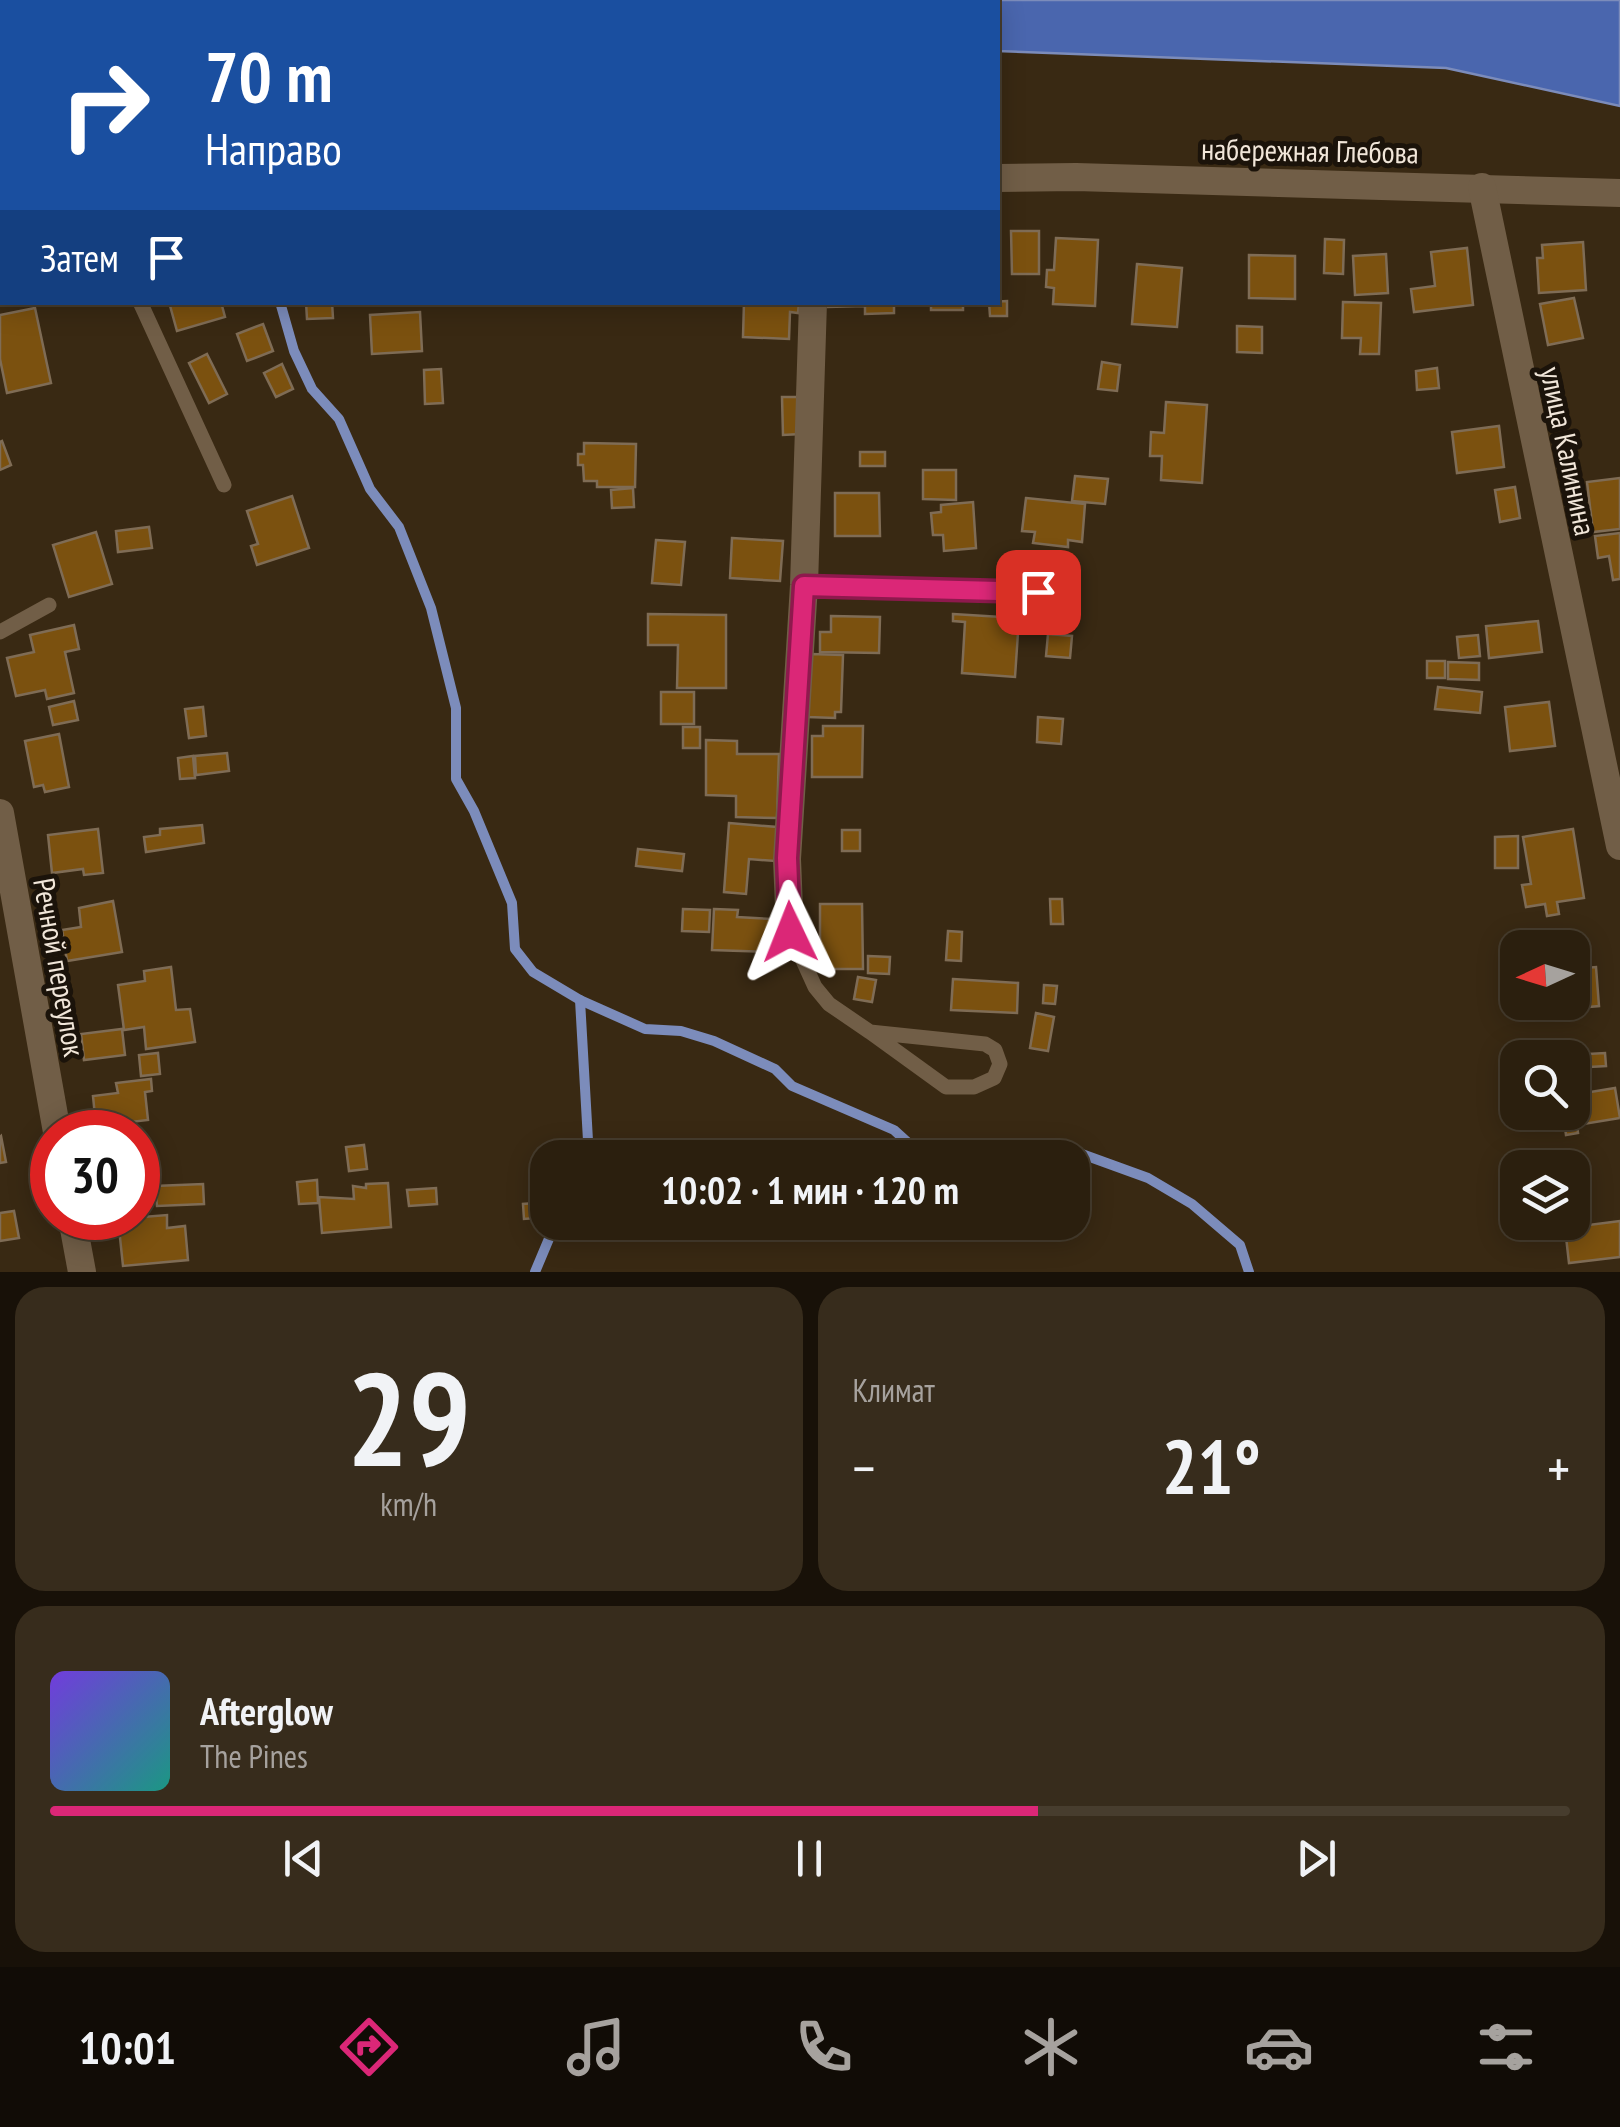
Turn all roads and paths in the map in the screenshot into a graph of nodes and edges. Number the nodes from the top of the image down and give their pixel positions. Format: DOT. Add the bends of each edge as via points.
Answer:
graph roads {
  1 [pos="1000,178"];
  2 [pos="1482,187"];
  3 [pos="1620,193"];
  4 [pos="141,305"];
  5 [pos="813,305"];
  6 [pos="224,484"];
  7 [pos="804,586"];
  8 [pos="1038,592"];
  9 [pos="50,604"];
  10 [pos="0,632"];
  11 [pos="0,813"];
  12 [pos="1620,846"];
  13 [pos="790,932"];
  14 [pos="870,1032"];
  15 [pos="53,1110"];
  16 [pos="76,1240"];
  17 [pos="82,1272"];
  1 -- 2 [label="street, набережная Глебова"];
  2 -- 3 [label="street, набережная Глебова"];
  2 -- 12 [label="street, улица Калинина"];
  4 -- 6 [label="lane"];
  5 -- 7 [label="street"];
  7 -- 8 [label="lane"];
  7 -- 13 [label="street" via="787,858"];
  9 -- 10 [label="lane"];
  11 -- 15 [label="street, Речной переулок"];
  13 -- 14 [label="lane" via="815,988"];
  14 -- 14 [label="lane" via="946,1086 974,1087 994,1078 1000,1064 985,1044"];
  16 -- 17 [label="street"];
}
